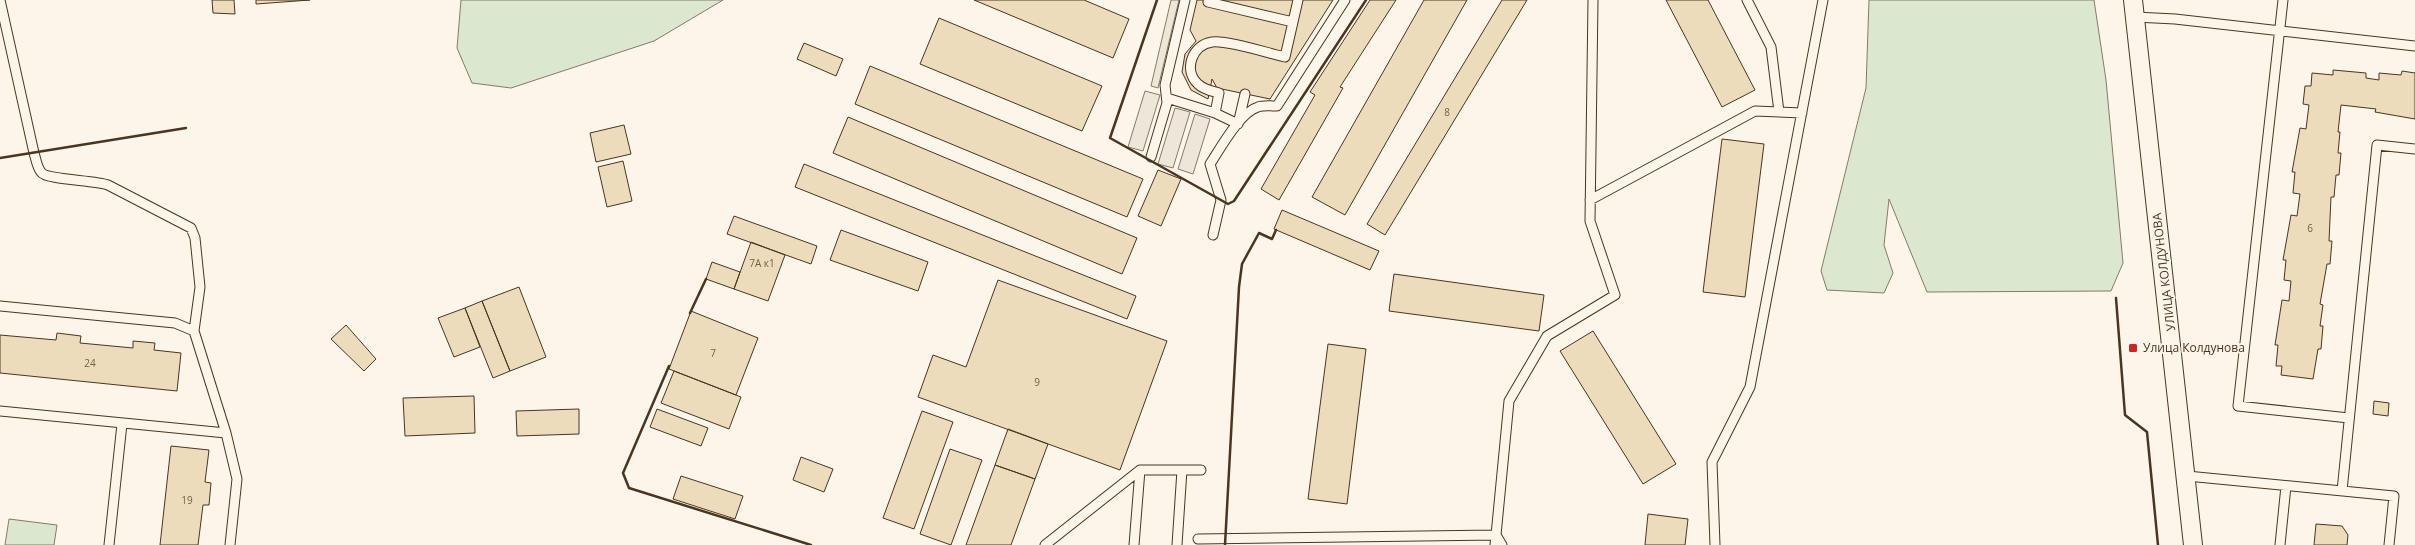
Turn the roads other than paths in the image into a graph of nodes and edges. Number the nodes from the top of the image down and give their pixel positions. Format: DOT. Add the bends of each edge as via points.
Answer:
graph roads {
  1 [pos="0,0"];
  2 [pos="1185,0"];
  3 [pos="1209,0"];
  4 [pos="1298,0"];
  5 [pos="1345,0"];
  6 [pos="1593,0"];
  7 [pos="1747,0"];
  8 [pos="1823,0"];
  9 [pos="2283,0"];
  10 [pos="2134,8"];
  11 [pos="1293,22"];
  12 [pos="2280,31"];
  13 [pos="2415,46"];
  14 [pos="1245,94"];
  15 [pos="1167,98"];
  16 [pos="1215,112"];
  17 [pos="1779,112"];
  18 [pos="1802,113"];
  19 [pos="1238,124"];
  20 [pos="2415,148"];
  21 [pos="1150,157"];
  22 [pos="1590,200"];
  23 [pos="1213,235"];
  24 [pos="0,306"];
  25 [pos="194,331"];
  26 [pos="0,411"];
  27 [pos="2349,418"];
  28 [pos="122,424"];
  29 [pos="226,433"];
  30 [pos="1140,470"];
  31 [pos="1182,470"];
  32 [pos="1201,470"];
  33 [pos="2187,476"];
  34 [pos="2286,486"];
  35 [pos="2342,491"];
  36 [pos="1496,535"];
  37 [pos="1198,539"];
  38 [pos="109,545"];
  39 [pos="230,545"];
  40 [pos="1045,545"];
  41 [pos="1134,545"];
  42 [pos="1176,545"];
  43 [pos="1495,545"];
  44 [pos="1502,545"];
  45 [pos="1715,545"];
  46 [pos="2194,545"];
  47 [pos="2280,545"];
  48 [pos="2389,545"];
  1 -- 25 [label="lane" via="41,173 49,178 95,180 191,228 200,287"];
  2 -- 15 [label="lane" via="1165,85"];
  3 -- 11 [label="lane"];
  4 -- 11 [label="lane"];
  5 -- 19 [label="lane" via="1277,106 1257,107"];
  6 -- 22 [label="lane"];
  7 -- 17 [label="lane" via="1771,48"];
  8 -- 18 [label="lane"];
  9 -- 12 [label="lane"];
  10 -- 12 [label="lane"];
  10 -- 33 [label="street, УЛИЦА КОЛДУНОВА"];
  11 -- 16 [label="lane" via="1285,57 1214,42 1199,48 1190,70 1197,84 1219,93"];
  12 -- 13 [label="lane"];
  12 -- 27 [label="lane" via="2238,406"];
  14 -- 19 [label="lane"];
  15 -- 16 [label="lane"];
  15 -- 21 [label="lane"];
  16 -- 19 [label="lane"];
  17 -- 18 [label="lane"];
  17 -- 22 [label="lane" via="1755,111"];
  18 -- 45 [label="lane" via="1750,387 1712,462"];
  19 -- 23 [label="lane" via="1210,164 1221,200"];
  20 -- 27 [label="lane" via="2377,145"];
  22 -- 36 [label="lane" via="1590,221 1615,295 1547,336 1509,401"];
  24 -- 25 [label="lane" via="175,323"];
  25 -- 29 [label="lane"];
  26 -- 28 [label="lane"];
  27 -- 35 [label="lane"];
  28 -- 29 [label="lane"];
  28 -- 38 [label="lane"];
  29 -- 39 [label="lane" via="237,479"];
  30 -- 31 [label="lane"];
  30 -- 40 [label="lane"];
  30 -- 41 [label="lane"];
  31 -- 32 [label="lane"];
  31 -- 42 [label="lane"];
  33 -- 34 [label="lane"];
  33 -- 46 [label="street, УЛИЦА КОЛДУНОВА"];
  34 -- 35 [label="lane"];
  34 -- 47 [label="lane"];
  35 -- 48 [label="lane" via="2394,496"];
  36 -- 37 [label="lane"];
  36 -- 43 [label="lane"];
  36 -- 44 [label="lane"];
}
